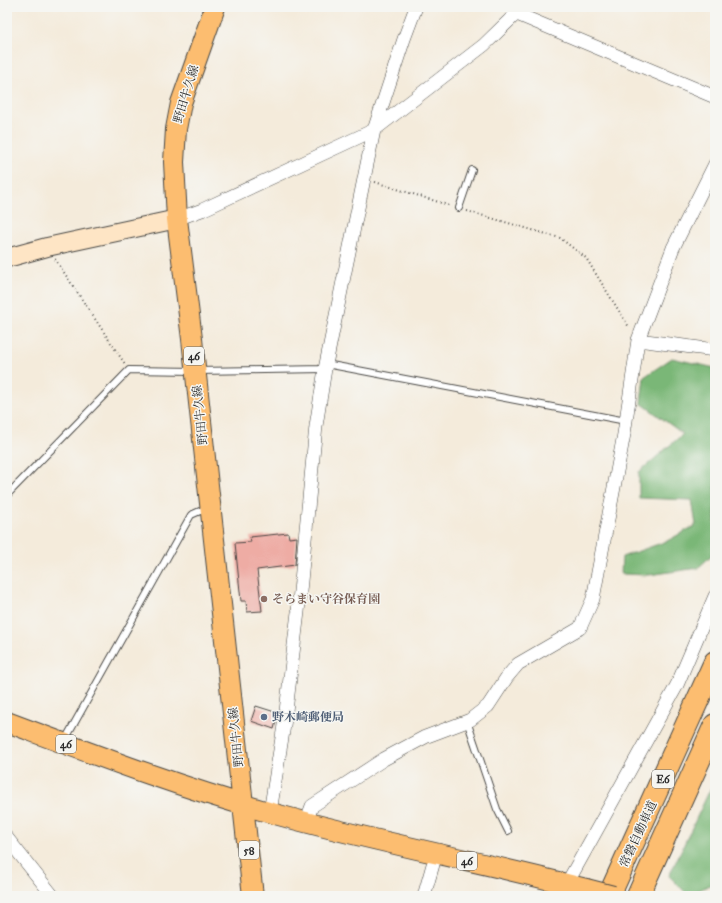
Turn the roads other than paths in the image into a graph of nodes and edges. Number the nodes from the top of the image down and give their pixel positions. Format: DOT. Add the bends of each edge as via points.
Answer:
graph roads {
  1 [pos="215,7"];
  2 [pos="416,7"];
  3 [pos="520,11"];
  4 [pos="715,97"];
  5 [pos="374,130"];
  6 [pos="715,164"];
  7 [pos="472,170"];
  8 [pos="459,208"];
  9 [pos="177,219"];
  10 [pos="7,258"];
  11 [pos="638,340"];
  12 [pos="715,350"];
  13 [pos="325,366"];
  14 [pos="196,371"];
  15 [pos="626,421"];
  16 [pos="7,495"];
  17 [pos="211,508"];
  18 [pos="715,596"];
  19 [pos="715,662"];
  20 [pos="467,721"];
  21 [pos="7,722"];
  22 [pos="715,725"];
  23 [pos="64,743"];
  24 [pos="244,805"];
  25 [pos="270,812"];
  26 [pos="306,822"];
  27 [pos="508,832"];
  28 [pos="7,838"];
  29 [pos="436,854"];
  30 [pos="563,890"];
  31 [pos="53,896"];
  32 [pos="253,896"];
  33 [pos="424,896"];
  34 [pos="609,896"];
  35 [pos="613,896"];
  36 [pos="638,896"];
  1 -- 9 [label="main road, 野田牛久線 / 46" via="180,103 174,162"];
  2 -- 5 [label="street"];
  3 -- 4 [label="street"];
  3 -- 5 [label="street" via="484,45"];
  5 -- 9 [label="street" via="202,210"];
  5 -- 13 [label="street"];
  6 -- 11 [label="street" via="673,248"];
  7 -- 8 [label="lane"];
  9 -- 10 [label="street" via="47,246"];
  9 -- 14 [label="main road, 野田牛久線 / 46"];
  11 -- 12 [label="street"];
  11 -- 15 [label="street"];
  13 -- 14 [label="lane"];
  13 -- 15 [label="lane"];
  13 -- 25 [label="street" via="316,426 285,719"];
  14 -- 16 [label="lane" via="129,370"];
  14 -- 17 [label="main road, 野田牛久線 / 46"];
  15 -- 20 [label="street" via="593,599 580,628 518,664 506,677 488,706"];
  17 -- 23 [label="lane" via="200,510 191,516"];
  17 -- 24 [label="main road, 野田牛久線 / 46"];
  18 -- 30 [label="street" via="676,685"];
  19 -- 34 [label="highway, 常磐自動車道 / E6"];
  20 -- 26 [label="street" via="425,737 384,758 312,806"];
  20 -- 27 [label="lane" via="497,809"];
  21 -- 23 [label="main road, 46"];
  22 -- 36 [label="highway, 常磐自動車道 / E6"];
  23 -- 24 [label="main road, 46"];
  24 -- 25 [label="main road, 46"];
  24 -- 32 [label="main road, 58"];
  25 -- 26 [label="main road, 46"];
  26 -- 29 [label="main road, 46"];
  28 -- 31 [label="street"];
  29 -- 30 [label="main road, 46"];
  29 -- 33 [label="street"];
  30 -- 35 [label="main road, 46, bridge" via="586,889"];
}
